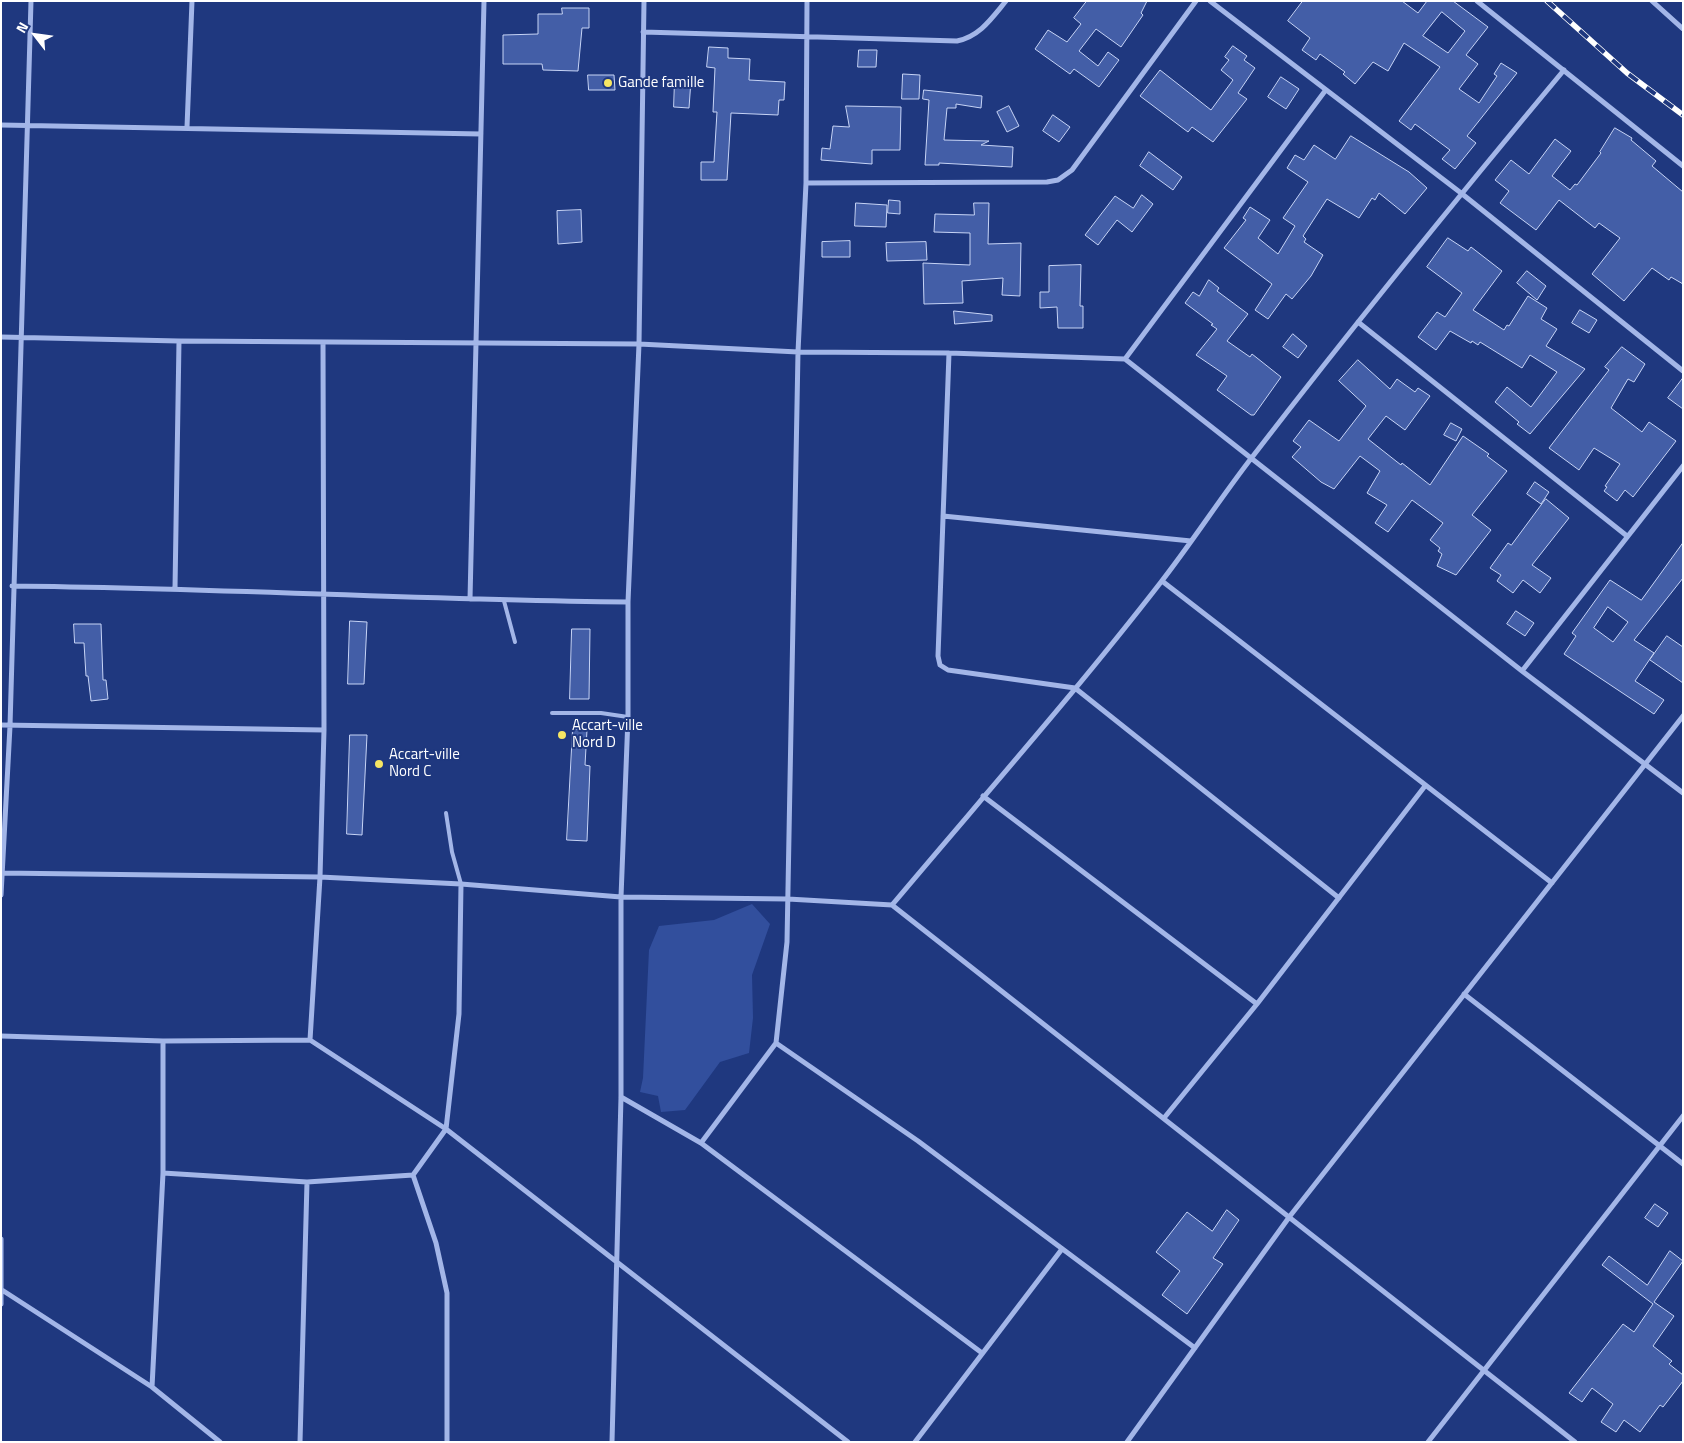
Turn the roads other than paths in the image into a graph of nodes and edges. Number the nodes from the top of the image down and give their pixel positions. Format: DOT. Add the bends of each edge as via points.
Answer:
graph roads {
  1 [pos="31,1"];
  2 [pos="192,1"];
  3 [pos="484,1"];
  4 [pos="644,1"];
  5 [pos="807,1"];
  6 [pos="1006,1"];
  7 [pos="1196,1"];
  8 [pos="1210,1"];
  9 [pos="1477,1"];
  10 [pos="1652,1"];
  11 [pos="1683,29"];
  12 [pos="643,32"];
  13 [pos="806,37"];
  14 [pos="1564,70"];
  15 [pos="1325,91"];
  16 [pos="27,125"];
  17 [pos="1,126"];
  18 [pos="187,127"];
  19 [pos="481,134"];
  20 [pos="1683,166"];
  21 [pos="806,183"];
  22 [pos="1461,193"];
  23 [pos="1358,322"];
  24 [pos="1,336"];
  25 [pos="21,336"];
  26 [pos="179,341"];
  27 [pos="323,342"];
  28 [pos="476,344"];
  29 [pos="639,344"];
  30 [pos="798,352"];
  31 [pos="949,353"];
  32 [pos="1125,359"];
  33 [pos="1683,371"];
  34 [pos="1251,458"];
  35 [pos="1683,466"];
  36 [pos="943,516"];
  37 [pos="1627,536"];
  38 [pos="1191,541"];
  39 [pos="1162,581"];
  40 [pos="12,586"];
  41 [pos="175,588"];
  42 [pos="324,595"];
  43 [pos="470,599"];
  44 [pos="504,600"];
  45 [pos="628,602"];
  46 [pos="515,642"];
  47 [pos="1522,671"];
  48 [pos="1075,688"];
  49 [pos="552,713"];
  50 [pos="1683,716"];
  51 [pos="628,717"];
  52 [pos="1,726"];
  53 [pos="10,726"];
  54 [pos="324,730"];
  55 [pos="1645,764"];
  56 [pos="1425,786"];
  57 [pos="1683,793"];
  58 [pos="983,796"];
  59 [pos="446,813"];
  60 [pos="2,873"];
  61 [pos="320,877"];
  62 [pos="1552,883"];
  63 [pos="461,884"];
  64 [pos="1,895"];
  65 [pos="621,897"];
  66 [pos="1339,898"];
  67 [pos="788,899"];
  68 [pos="892,905"];
  69 [pos="1464,994"];
  70 [pos="1258,1004"];
  71 [pos="1,1036"];
  72 [pos="310,1040"];
  73 [pos="163,1042"];
  74 [pos="776,1043"];
  75 [pos="621,1097"];
  76 [pos="1683,1116"];
  77 [pos="1164,1118"];
  78 [pos="446,1129"];
  79 [pos="701,1143"];
  80 [pos="1660,1146"];
  81 [pos="1683,1164"];
  82 [pos="163,1173"];
  83 [pos="413,1175"];
  84 [pos="307,1182"];
  85 [pos="1290,1216"];
  86 [pos="1,1239"];
  87 [pos="1062,1249"];
  88 [pos="618,1261"];
  89 [pos="2,1290"];
  90 [pos="1,1304"];
  91 [pos="1195,1348"];
  92 [pos="982,1353"];
  93 [pos="1484,1370"];
  94 [pos="152,1387"];
  95 [pos="220,1442"];
  96 [pos="300,1442"];
  97 [pos="447,1442"];
  98 [pos="612,1442"];
  99 [pos="848,1442"];
  100 [pos="915,1442"];
  101 [pos="1127,1442"];
  102 [pos="1428,1442"];
  103 [pos="1575,1442"];
  1 -- 16 [label="street"];
  2 -- 18 [label="street"];
  3 -- 19 [label="street"];
  4 -- 12 [label="street"];
  5 -- 13 [label="street"];
  6 -- 13 [label="street" via="979,32 957,41"];
  7 -- 21 [label="street" via="1072,170 1058,180"];
  8 -- 15 [label="street"];
  9 -- 14 [label="street"];
  10 -- 11 [label="street"];
  12 -- 13 [label="street"];
  12 -- 29 [label="street"];
  13 -- 21 [label="street"];
  14 -- 20 [label="street"];
  14 -- 22 [label="street"];
  15 -- 22 [label="street"];
  15 -- 32 [label="street"];
  16 -- 17 [label="street"];
  16 -- 18 [label="street"];
  16 -- 25 [label="street"];
  18 -- 19 [label="street"];
  19 -- 28 [label="street"];
  21 -- 30 [label="street"];
  22 -- 23 [label="street"];
  22 -- 33 [label="street"];
  23 -- 34 [label="street"];
  23 -- 37 [label="street"];
  24 -- 25 [label="street"];
  25 -- 26 [label="street"];
  25 -- 40 [label="street"];
  26 -- 27 [label="street"];
  26 -- 41 [label="street"];
  27 -- 28 [label="street"];
  27 -- 42 [label="street"];
  28 -- 29 [label="street"];
  28 -- 43 [label="street"];
  29 -- 30 [label="street"];
  29 -- 45 [label="street"];
  30 -- 31 [label="street"];
  30 -- 67 [label="street"];
  31 -- 32 [label="street"];
  31 -- 36 [label="street"];
  32 -- 34 [label="street"];
  34 -- 38 [label="street"];
  34 -- 47 [label="street"];
  35 -- 37 [label="street"];
  36 -- 38 [label="street"];
  36 -- 48 [label="street" via="940,665 948,670"];
  37 -- 47 [label="street"];
  38 -- 39 [label="street"];
  39 -- 48 [label="street"];
  39 -- 56 [label="street"];
  40 -- 41 [label="street"];
  40 -- 53 [label="street"];
  41 -- 42 [label="street"];
  42 -- 43 [label="street"];
  42 -- 54 [label="street"];
  43 -- 44 [label="street"];
  44 -- 45 [label="street"];
  44 -- 46 [label="lane"];
  45 -- 51 [label="street"];
  47 -- 55 [label="street"];
  48 -- 58 [label="street"];
  48 -- 66 [label="street"];
  49 -- 51 [label="lane" via="601,713"];
  50 -- 55 [label="street"];
  51 -- 65 [label="street"];
  52 -- 53 [label="street"];
  53 -- 54 [label="street"];
  53 -- 60 [label="street"];
  54 -- 61 [label="street"];
  55 -- 57 [label="street"];
  55 -- 62 [label="street"];
  56 -- 62 [label="street"];
  56 -- 66 [label="street"];
  58 -- 68 [label="street"];
  58 -- 70 [label="street"];
  59 -- 63 [label="lane"];
  60 -- 61 [label="street"];
  60 -- 64 [label="street"];
  61 -- 63 [label="street"];
  61 -- 72 [label="street"];
  62 -- 69 [label="street"];
  63 -- 65 [label="street"];
  63 -- 78 [label="street" via="459,1014"];
  65 -- 67 [label="street"];
  65 -- 75 [label="street"];
  66 -- 70 [label="street"];
  67 -- 68 [label="street"];
  67 -- 74 [label="street"];
  68 -- 77 [label="street"];
  69 -- 80 [label="street"];
  69 -- 85 [label="street"];
  70 -- 77 [label="street"];
  71 -- 73 [label="street"];
  72 -- 73 [label="street"];
  72 -- 78 [label="street"];
  73 -- 82 [label="street"];
  74 -- 79 [label="street"];
  74 -- 87 [label="street" via="918,1141"];
  75 -- 79 [label="street"];
  75 -- 88 [label="street"];
  76 -- 80 [label="street"];
  77 -- 85 [label="street"];
  78 -- 83 [label="street"];
  78 -- 88 [label="street"];
  79 -- 92 [label="street"];
  80 -- 81 [label="street"];
  80 -- 93 [label="street"];
  82 -- 84 [label="street"];
  82 -- 94 [label="street"];
  83 -- 84 [label="street"];
  83 -- 97 [label="street" via="436,1243 447,1293"];
  84 -- 96 [label="street"];
  85 -- 91 [label="street"];
  85 -- 93 [label="street"];
  86 -- 89 [label="street"];
  87 -- 91 [label="street"];
  87 -- 92 [label="street"];
  88 -- 98 [label="street"];
  88 -- 99 [label="street"];
  89 -- 90 [label="street"];
  89 -- 94 [label="street"];
  91 -- 101 [label="street"];
  92 -- 100 [label="street"];
  93 -- 102 [label="street"];
  93 -- 103 [label="street"];
  94 -- 95 [label="street"];
}
